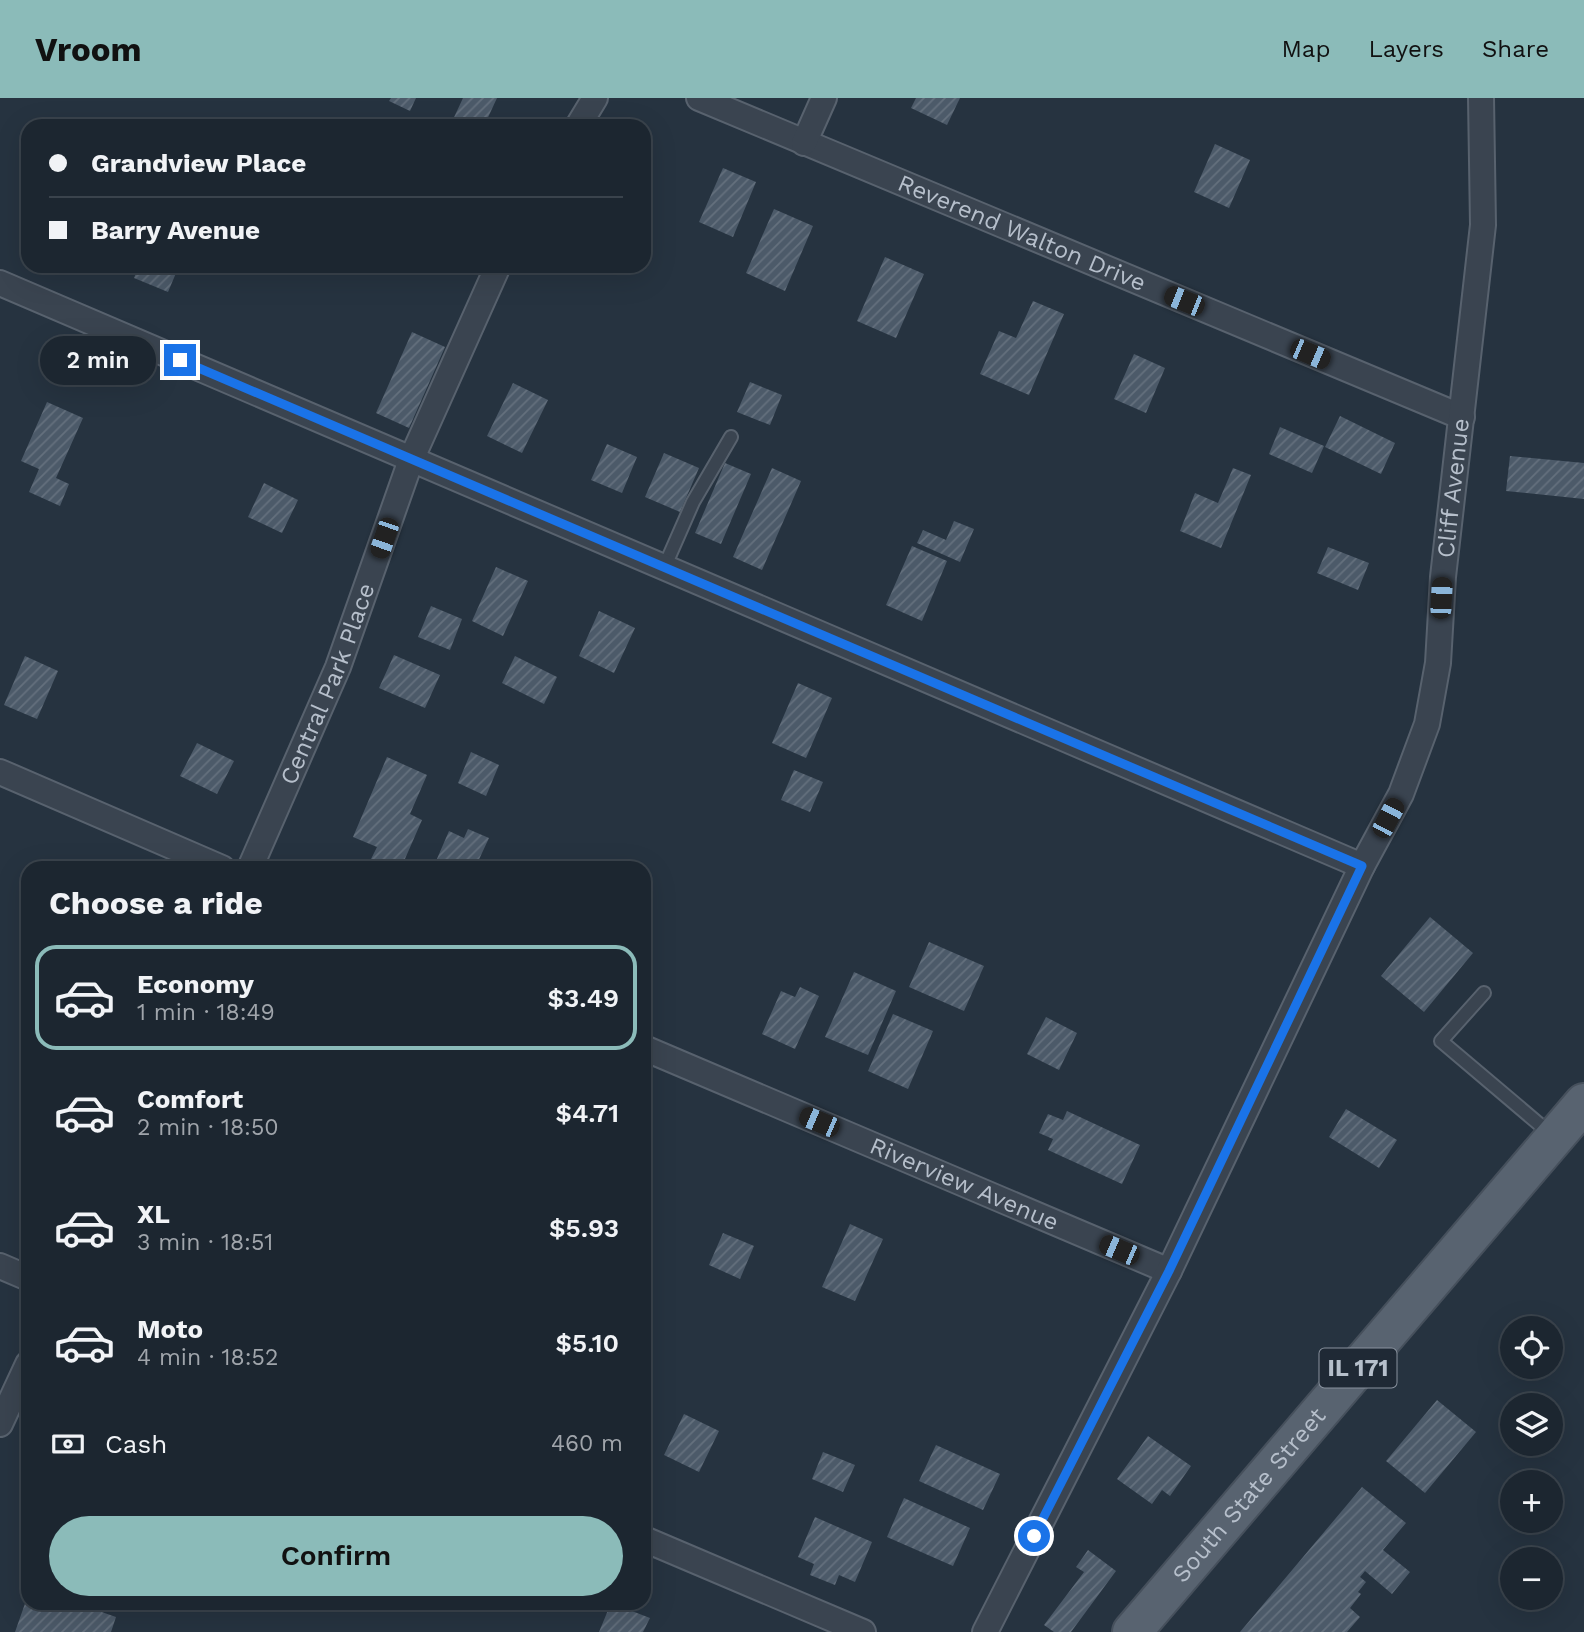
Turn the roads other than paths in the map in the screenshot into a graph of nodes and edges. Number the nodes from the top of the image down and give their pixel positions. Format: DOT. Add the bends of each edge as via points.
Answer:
graph roads {
  1 [pos="595,98"];
  2 [pos="699,98"];
  3 [pos="824,98"];
  4 [pos="1481,98"];
  5 [pos="582,119"];
  6 [pos="804,143"];
  7 [pos="495,273"];
  8 [pos="0,283"];
  9 [pos="1462,417"];
  10 [pos="731,437"];
  11 [pos="411,460"];
  12 [pos="664,568"];
  13 [pos="0,772"];
  14 [pos="206,861"];
  15 [pos="253,861"];
  16 [pos="1362,866"];
  17 [pos="1483,993"];
  18 [pos="651,1051"];
  19 [pos="1584,1103"];
  20 [pos="1555,1137"];
  21 [pos="0,1266"];
  22 [pos="1169,1271"];
  23 [pos="21,1275"];
  24 [pos="21,1379"];
  25 [pos="0,1424"];
  26 [pos="651,1542"];
  27 [pos="863,1632"];
  28 [pos="985,1632"];
  29 [pos="1132,1632"];
  1 -- 5 [label="street"];
  2 -- 6 [label="street, Reverend Walton Drive"];
  3 -- 6 [label="street"];
  4 -- 9 [label="street, Cliff Avenue" via="1483,225"];
  6 -- 9 [label="street, Reverend Walton Drive"];
  7 -- 11 [label="street, Central Park Place"];
  8 -- 11 [label="street"];
  9 -- 16 [label="street, Cliff Avenue" via="1438,663 1427,724 1401,794"];
  10 -- 12 [label="lane" via="693,502"];
  11 -- 12 [label="street"];
  11 -- 15 [label="street, Central Park Place" via="338,667"];
  12 -- 16 [label="street"];
  13 -- 14 [label="street"];
  16 -- 22 [label="street, Cliff Avenue"];
  17 -- 20 [label="lane" via="1441,1041"];
  18 -- 22 [label="street, Riverview Avenue"];
  19 -- 20 [label="main road, South State Street / IL 171"];
  20 -- 29 [label="main road, South State Street / IL 171"];
  21 -- 23 [label="street"];
  22 -- 28 [label="street, Cliff Avenue"];
  24 -- 25 [label="street"];
  26 -- 27 [label="street"];
}
